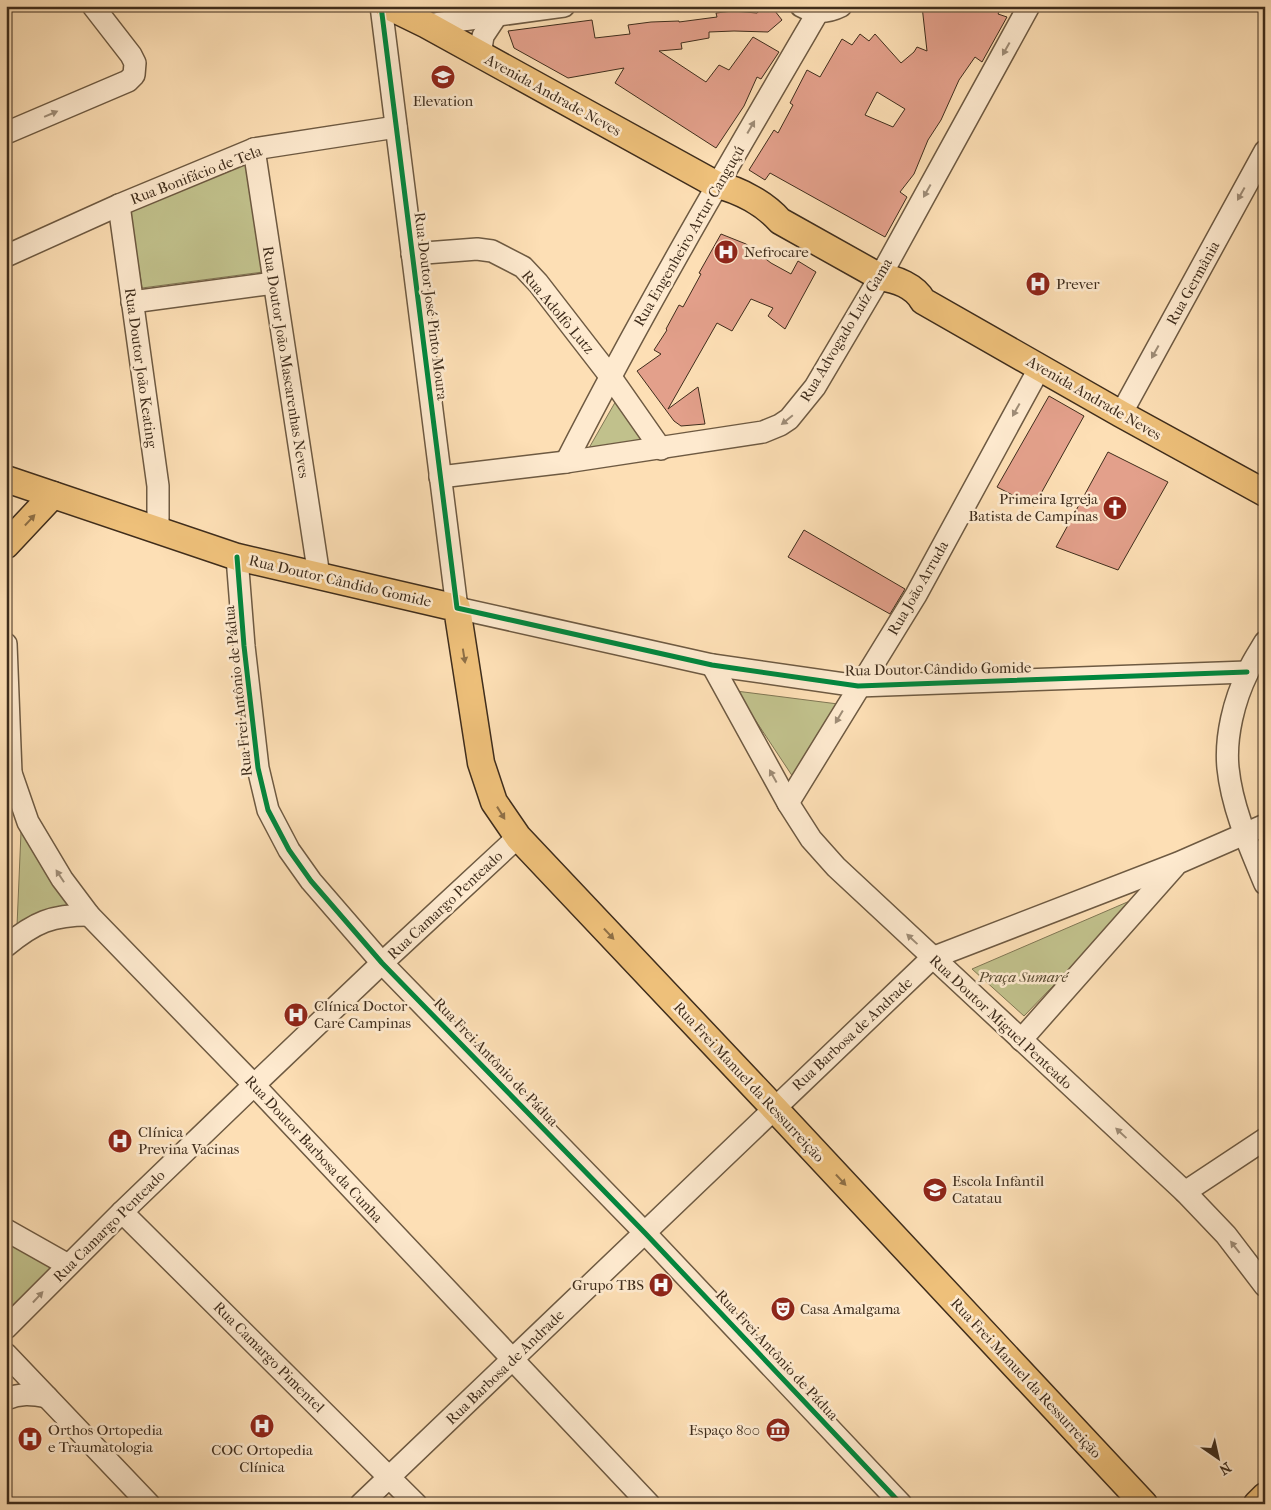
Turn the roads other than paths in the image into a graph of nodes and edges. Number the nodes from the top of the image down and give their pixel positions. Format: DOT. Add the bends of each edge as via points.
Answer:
graph roads {
  1 [pos="93,6"];
  2 [pos="381,6"];
  3 [pos="388,6"];
  4 [pos="564,6"];
  5 [pos="841,6"];
  6 [pos="1029,6"];
  7 [pos="809,9"];
  8 [pos="497,15"];
  9 [pos="427,25"];
  10 [pos="480,55"];
  11 [pos="396,127"];
  12 [pos="6,133"];
  13 [pos="254,149"];
  14 [pos="1265,151"];
  15 [pos="717,185"];
  16 [pos="119,205"];
  17 [pos="412,254"];
  18 [pos="6,256"];
  19 [pos="880,277"];
  20 [pos="274,284"];
  21 [pos="132,302"];
  22 [pos="1040,367"];
  23 [pos="610,376"];
  24 [pos="1120,414"];
  25 [pos="661,449"];
  26 [pos="566,462"];
  27 [pos="440,477"];
  28 [pos="6,479"];
  29 [pos="1265,493"];
  30 [pos="53,495"];
  31 [pos="158,531"];
  32 [pos="6,545"];
  33 [pos="237,557"];
  34 [pos="319,576"];
  35 [pos="457,608"];
  36 [pos="1265,642"];
  37 [pos="6,644"];
  38 [pos="712,665"];
  39 [pos="1247,672"];
  40 [pos="858,686"];
  41 [pos="10,773"];
  42 [pos="6,803"];
  43 [pos="788,803"];
  44 [pos="1265,825"];
  45 [pos="1245,834"];
  46 [pos="518,837"];
  47 [pos="1178,863"];
  48 [pos="1265,884"];
  49 [pos="89,915"];
  50 [pos="6,946"];
  51 [pos="932,958"];
  52 [pos="382,963"];
  53 [pos="1021,1040"];
  54 [pos="254,1085"];
  55 [pos="774,1108"];
  56 [pos="1265,1138"];
  57 [pos="1184,1192"];
  58 [pos="122,1212"];
  59 [pos="6,1230"];
  60 [pos="646,1233"];
  61 [pos="68,1265"];
  62 [pos="1265,1286"];
  63 [pos="6,1328"];
  64 [pos="6,1354"];
  65 [pos="512,1360"];
  66 [pos="47,1397"];
  67 [pos="6,1399"];
  68 [pos="390,1477"];
  69 [pos="1265,1496"];
  70 [pos="149,1504"];
  71 [pos="361,1504"];
  72 [pos="416,1504"];
  73 [pos="649,1504"];
  74 [pos="901,1504"];
  75 [pos="1144,1504"];
  76 [pos="1257,1504"];
  12 -- 1 [label="street, one-way" via="128,82 134,76 135,63 131,55"];
  2 -- 11 [label="street, Rua Doutor José Pinto Moura"];
  3 -- 9 [label="main road, Avenida Andrade Neves"];
  4 -- 8 [label="street"];
  5 -- 7 [label="street" via="829,11"];
  6 -- 19 [label="street, Rua Advogado Luíz Gama, one-way"];
  15 -- 7 [label="street, Rua Engenheiro Artur Canguçú, one-way"];
  8 -- 9 [label="street"];
  8 -- 10 [label="street" via="483,36"];
  9 -- 10 [label="main road, Avenida Andrade Neves"];
  10 -- 15 [label="main road, Avenida Andrade Neves"];
  11 -- 13 [label="street, Rua Bonifácio de Tela"];
  11 -- 17 [label="street, Rua Doutor José Pinto Moura"];
  13 -- 16 [label="street, Rua Bonifácio de Tela"];
  13 -- 20 [label="street, Rua Doutor João Mascarenhas Neves"];
  14 -- 24 [label="street, Rua Germânia, one-way"];
  15 -- 19 [label="main road, Avenida Andrade Neves" via="731,188 771,211 780,221"];
  15 -- 23 [label="street, Rua Engenheiro Artur Canguçú"];
  16 -- 18 [label="street, Rua Bonifácio de Tela"];
  16 -- 21 [label="street, Rua Doutor João Keating"];
  17 -- 23 [label="street, Rua Adolfo Lutz" via="477,249 492,251 523,267"];
  17 -- 27 [label="street, Rua Doutor José Pinto Moura"];
  19 -- 22 [label="main road, Avenida Andrade Neves" via="887,287 914,303 923,301"];
  19 -- 25 [label="street, Rua Advogado Luíz Gama, one-way" via="815,387 789,419 763,432"];
  20 -- 21 [label="street"];
  20 -- 34 [label="street, Rua Doutor João Mascarenhas Neves"];
  21 -- 31 [label="street, Rua Doutor João Keating" via="158,486"];
  22 -- 24 [label="main road, Avenida Andrade Neves"];
  22 -- 40 [label="street, Rua João Arruda, one-way" via="916,595"];
  23 -- 25 [label="street, Rua Adolfo Lutz"];
  23 -- 26 [label="street, Rua Engenheiro Artur Canguçú"];
  24 -- 29 [label="main road, Avenida Andrade Neves"];
  25 -- 26 [label="street, Rua Advogado Luíz Gama"];
  26 -- 27 [label="street, Rua Advogado Luíz Gama"];
  27 -- 35 [label="street, Rua Doutor José Pinto Moura"];
  28 -- 30 [label="main road, Rua Doutor Cândido Gomide"];
  30 -- 31 [label="main road, Rua Doutor Cândido Gomide"];
  32 -- 30 [label="main road, one-way"];
  31 -- 33 [label="main road, Rua Doutor Cândido Gomide"];
  33 -- 34 [label="main road, Rua Doutor Cândido Gomide"];
  33 -- 52 [label="street, Rua Frei Antônio de Pádua" via="258,768 268,810 289,850 311,880"];
  34 -- 35 [label="main road, Rua Doutor Cândido Gomide"];
  35 -- 38 [label="street, Rua Doutor Cândido Gomide"];
  35 -- 46 [label="main road, Rua Frei Manuel da Ressurreição, one-way" via="481,763 494,802"];
  36 -- 39 [label="street"];
  37 -- 41 [label="street"];
  38 -- 40 [label="street, Rua Doutor Cândido Gomide"];
  43 -- 38 [label="street, Rua Doutor Miguel Penteado, one-way"];
  39 -- 40 [label="street, Rua Doutor Cândido Gomide"];
  39 -- 45 [label="street" via="1230,729 1228,768"];
  40 -- 43 [label="street, Rua João Arruda, one-way"];
  41 -- 42 [label="street"];
  49 -- 41 [label="street, Rua Doutor Barbosa da Cunha, one-way" via="62,880 28,822"];
  51 -- 43 [label="street, Rua Doutor Miguel Penteado, one-way" via="836,867 811,839"];
  44 -- 45 [label="street, Rua Barbosa de Andrade"];
  45 -- 47 [label="street, Rua Barbosa de Andrade"];
  45 -- 48 [label="street"];
  46 -- 52 [label="street, Rua Camargo Penteado"];
  46 -- 55 [label="main road, Rua Frei Manuel da Ressurreição, one-way"];
  47 -- 51 [label="street, Rua Barbosa de Andrade"];
  47 -- 53 [label="street"];
  49 -- 50 [label="street" via="67,915 43,921"];
  49 -- 54 [label="street, Rua Doutor Barbosa da Cunha"];
  51 -- 53 [label="street, Rua Doutor Miguel Penteado"];
  51 -- 55 [label="street, Rua Barbosa de Andrade"];
  52 -- 54 [label="street, Rua Camargo Penteado"];
  52 -- 60 [label="street, Rua Frei Antônio de Pádua"];
  57 -- 53 [label="street, Rua Doutor Miguel Penteado, one-way"];
  54 -- 58 [label="street, Rua Camargo Penteado"];
  54 -- 65 [label="street, Rua Doutor Barbosa da Cunha"];
  55 -- 60 [label="street, Rua Barbosa de Andrade"];
  55 -- 75 [label="main road, Rua Frei Manuel da Ressurreição, one-way"];
  56 -- 57 [label="street"];
  62 -- 57 [label="street, Rua Doutor Miguel Penteado, one-way" via="1226,1235"];
  58 -- 61 [label="street, Rua Camargo Penteado"];
  58 -- 68 [label="street, Rua Camargo Pimentel"];
  59 -- 61 [label="street"];
  60 -- 65 [label="street, Rua Barbosa de Andrade"];
  60 -- 74 [label="street, Rua Frei Antônio de Pádua"];
  63 -- 61 [label="street, Rua Camargo Penteado, one-way"];
  64 -- 66 [label="street"];
  65 -- 68 [label="street, Rua Barbosa de Andrade"];
  65 -- 73 [label="street, Rua Doutor Barbosa da Cunha"];
  66 -- 67 [label="street" via="32,1394"];
  66 -- 70 [label="street"];
  68 -- 71 [label="street, Rua Barbosa de Andrade"];
  68 -- 72 [label="street, Rua Camargo Pimentel"];
  69 -- 76 [label="main road"];
}
